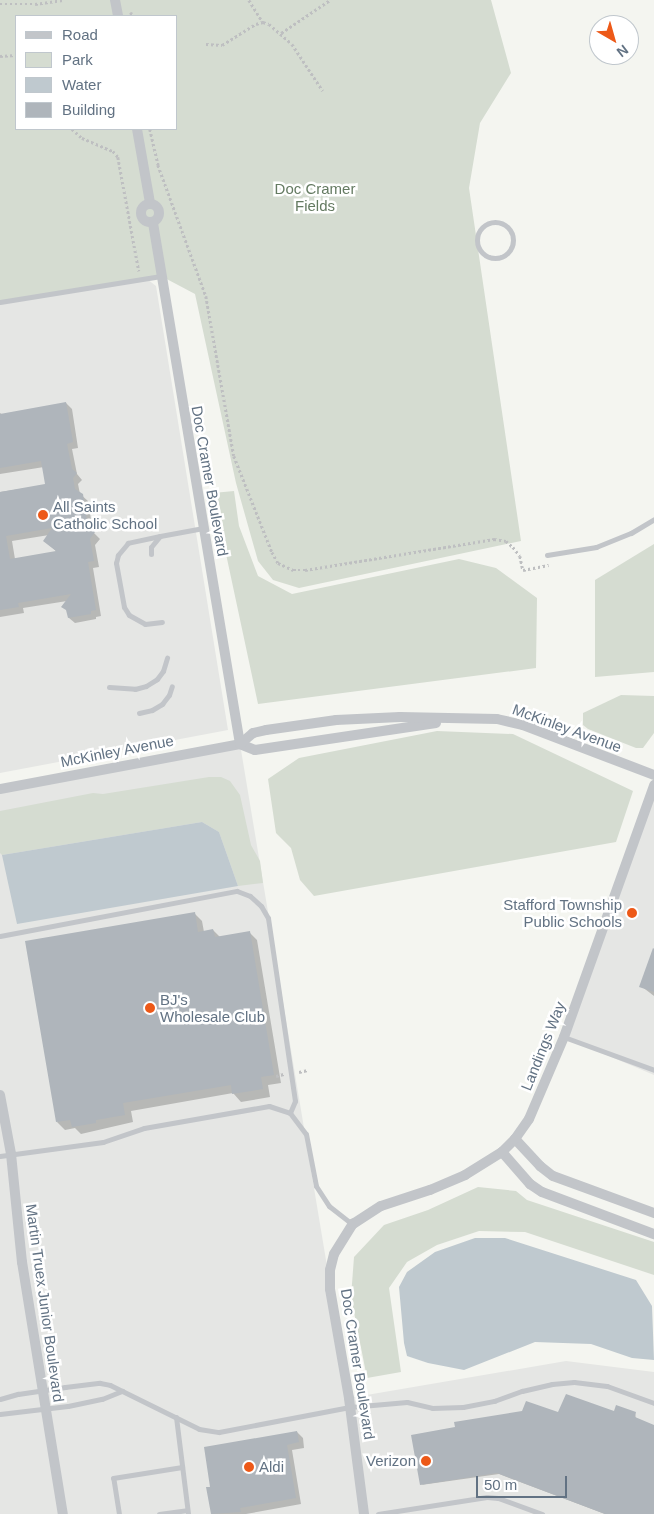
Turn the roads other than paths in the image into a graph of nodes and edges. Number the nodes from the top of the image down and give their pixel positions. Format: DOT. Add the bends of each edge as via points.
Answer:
graph roads {
  1 [pos="115,0"];
  2 [pos="118,15"];
  3 [pos="137,130"];
  4 [pos="499,258"];
  5 [pos="161,276"];
  6 [pos="0,302"];
  7 [pos="654,519"];
  8 [pos="203,528"];
  9 [pos="160,536"];
  10 [pos="151,554"];
  11 [pos="547,555"];
  12 [pos="162,622"];
  13 [pos="167,658"];
  14 [pos="172,686"];
  15 [pos="109,687"];
  16 [pos="139,713"];
  17 [pos="468,718"];
  18 [pos="240,744"];
  19 [pos="654,775"];
  20 [pos="654,785"];
  21 [pos="0,789"];
  22 [pos="0,936"];
  23 [pos="564,1037"];
  24 [pos="654,1070"];
  25 [pos="0,1095"];
  26 [pos="290,1114"];
  27 [pos="515,1139"];
  28 [pos="502,1152"];
  29 [pos="5,1155"];
  30 [pos="654,1213"];
  31 [pos="353,1224"];
  32 [pos="654,1233"];
  33 [pos="41,1390"];
  34 [pos="122,1391"];
  35 [pos="0,1399"];
  36 [pos="654,1403"];
  37 [pos="350,1407"];
  38 [pos="44,1410"];
  39 [pos="0,1414"];
  40 [pos="176,1417"];
  41 [pos="182,1467"];
  42 [pos="188,1512"];
  43 [pos="63,1514"];
  44 [pos="119,1514"];
  45 [pos="159,1514"];
  46 [pos="364,1514"];
  47 [pos="378,1514"];
  48 [pos="542,1514"];
  1 -- 2 [label="street"];
  3 -- 5 [label="street, Doc Cramer Boulevard" via="150,203 141,213 144,220 152,223"];
  4 -- 4 [label="lane" via="509,252 513,240 503,224 491,223 481,230 478,247 487,256"];
  5 -- 6 [label="lane"];
  5 -- 8 [label="street, Doc Cramer Boulevard"];
  7 -- 11 [label="lane" via="631,533 596,547"];
  8 -- 9 [label="lane"];
  8 -- 18 [label="street, Doc Cramer Boulevard"];
  9 -- 10 [label="lane" via="151,547"];
  9 -- 12 [label="lane" via="128,543 116,563 124,607 129,615 145,624"];
  13 -- 15 [label="lane" via="163,671 146,686 135,689"];
  14 -- 16 [label="lane" via="162,704"];
  17 -- 18 [label="street, McKinley Avenue" via="254,750"];
  17 -- 18 [label="street, McKinley Avenue" via="336,720 253,733"];
  17 -- 19 [label="street, McKinley Avenue" via="497,719 523,725"];
  18 -- 21 [label="street, McKinley Avenue"];
  20 -- 23 [label="street, Landings Way"];
  22 -- 26 [label="lane" via="237,892 250,896 268,918 296,1101"];
  23 -- 24 [label="lane"];
  23 -- 27 [label="street, Landings Way" via="529,1119"];
  25 -- 29 [label="street, Martin Truex Junior Boulevard"];
  26 -- 29 [label="lane" via="269,1106 144,1128 103,1142"];
  26 -- 31 [label="lane" via="306,1134 316,1186 329,1206"];
  27 -- 28 [label="street, Landings Way"];
  27 -- 30 [label="street" via="553,1176"];
  28 -- 31 [label="street, Landings Way" via="464,1175 381,1206"];
  28 -- 32 [label="street" via="530,1184 542,1192"];
  29 -- 33 [label="street, Martin Truex Junior Boulevard"];
  31 -- 37 [label="street, Doc Cramer Boulevard" via="334,1254 330,1270 330,1289"];
  33 -- 34 [label="lane" via="100,1383"];
  33 -- 35 [label="lane"];
  33 -- 38 [label="street, Martin Truex Junior Boulevard"];
  34 -- 38 [label="lane" via="102,1399"];
  34 -- 40 [label="lane"];
  36 -- 37 [label="lane" via="607,1386 574,1382 552,1384 494,1401 455,1408 432,1408 406,1402"];
  37 -- 40 [label="lane" via="219,1432 198,1429"];
  37 -- 46 [label="street, Doc Cramer Boulevard"];
  38 -- 39 [label="lane"];
  38 -- 43 [label="street, Martin Truex Junior Boulevard"];
  40 -- 41 [label="lane"];
  41 -- 42 [label="lane"];
  41 -- 44 [label="lane" via="113,1478"];
  42 -- 45 [label="lane"];
  47 -- 48 [label="lane" via="487,1497"];
}
